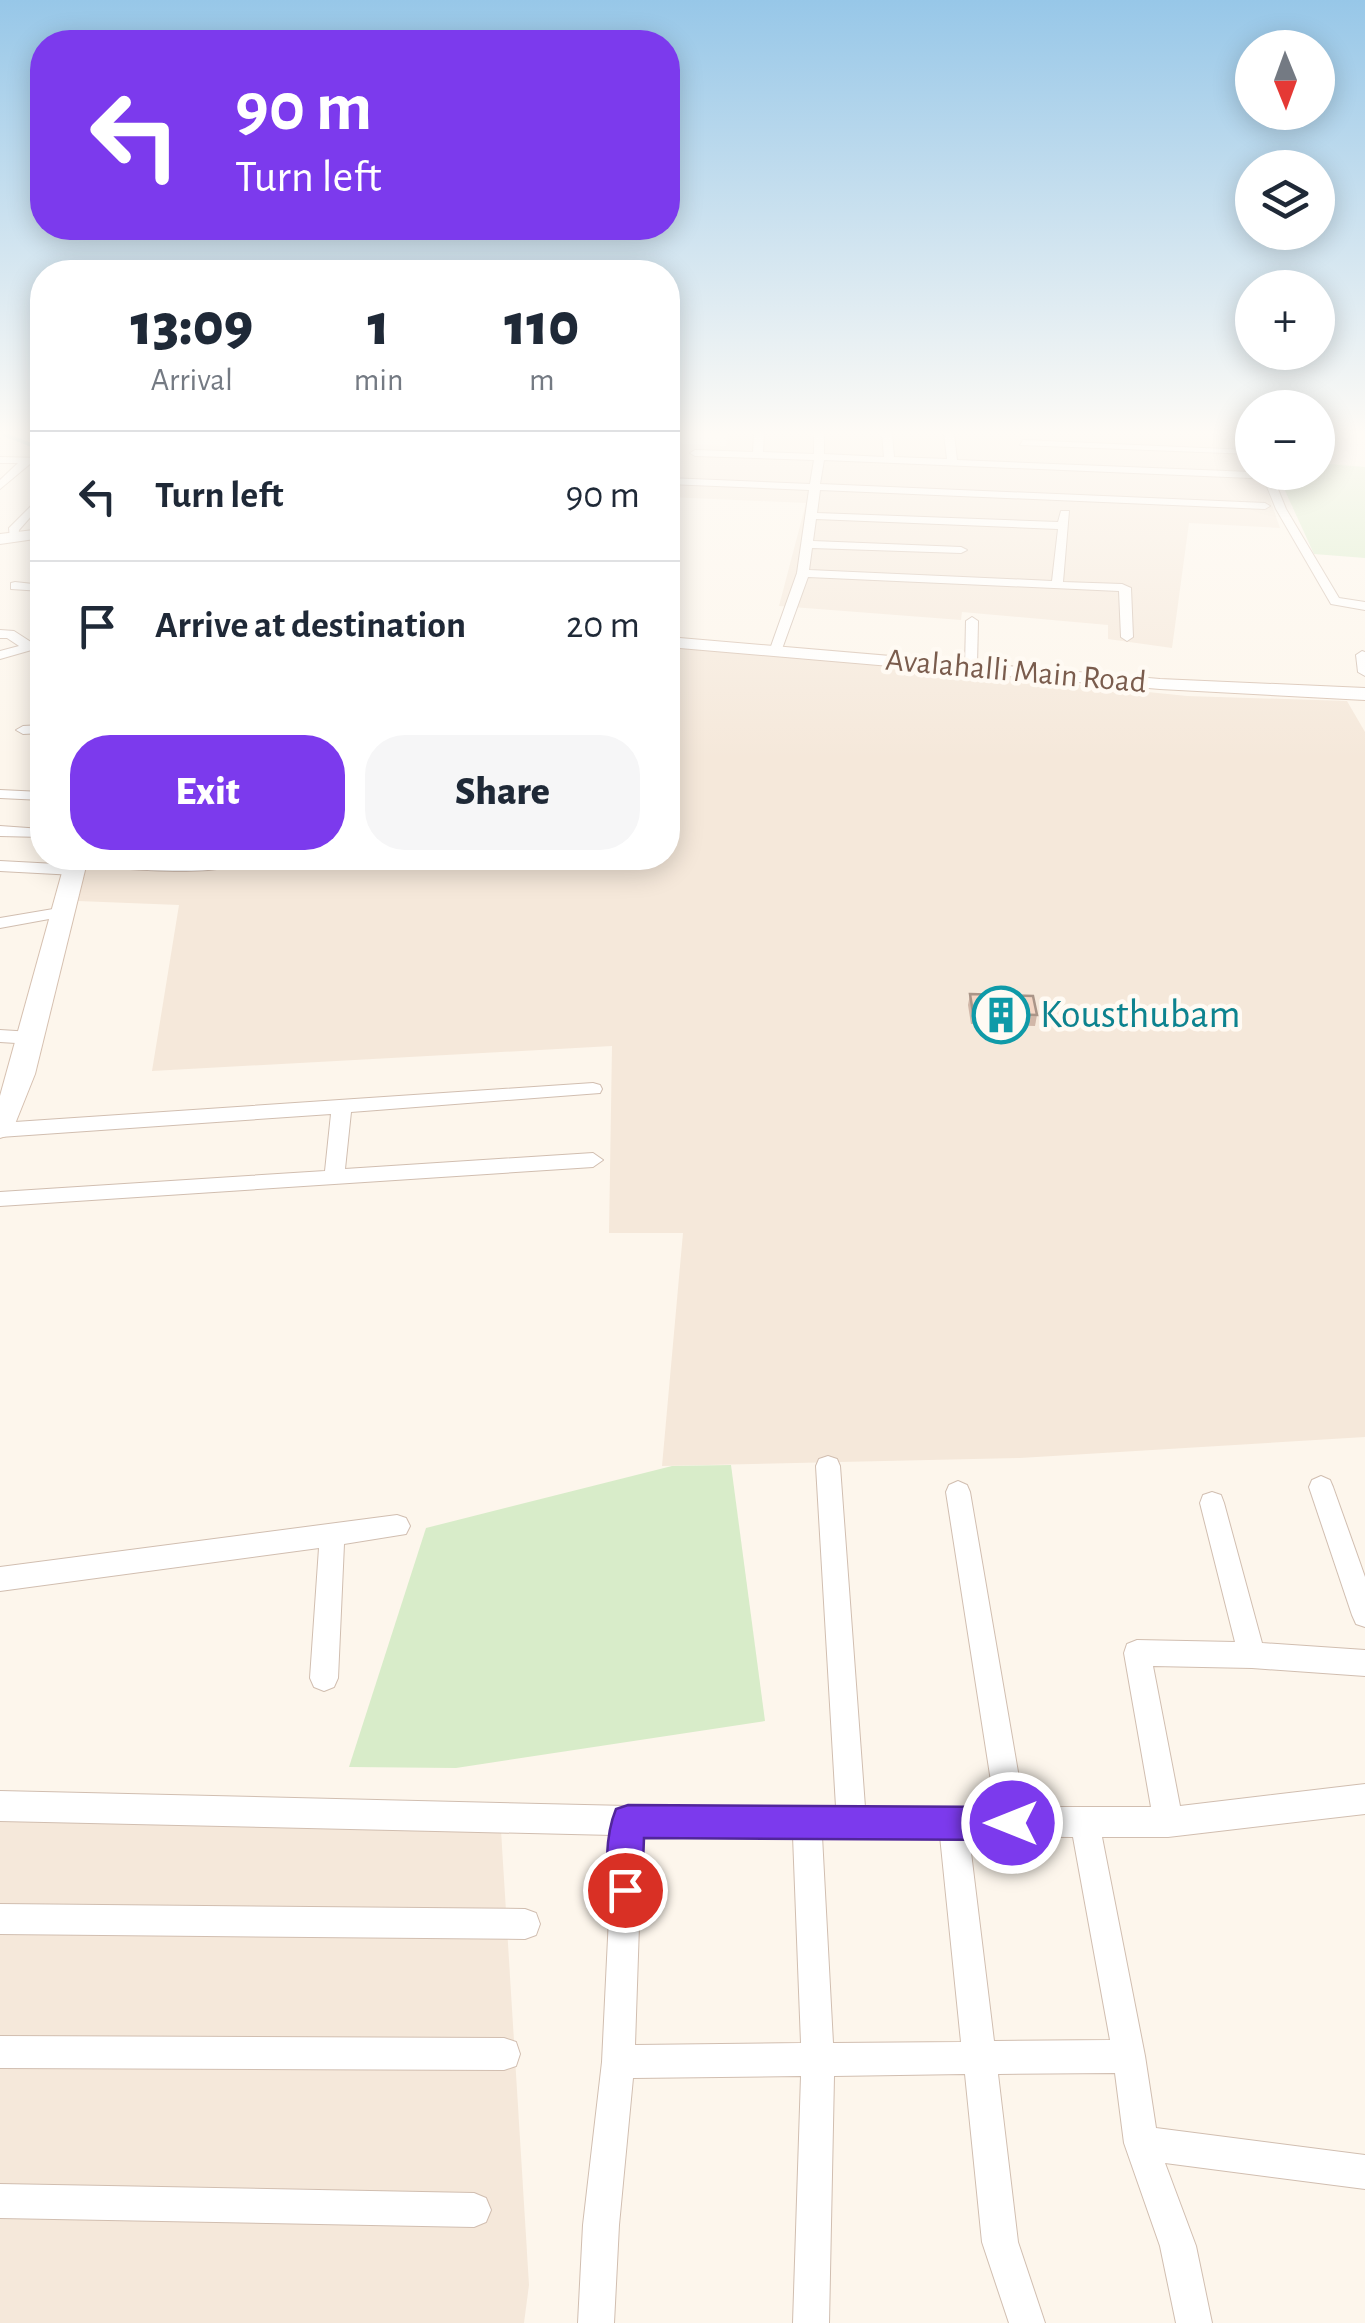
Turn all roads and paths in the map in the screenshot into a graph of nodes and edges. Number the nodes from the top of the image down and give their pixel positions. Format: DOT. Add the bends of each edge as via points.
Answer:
graph roads {
  1 [pos="1062,542"];
  2 [pos="1300,542"];
  3 [pos="808,544"];
  4 [pos="961,550"];
  5 [pos="804,572"];
  6 [pos="1057,585"];
  7 [pos="15,586"];
  8 [pos="30,587"];
  9 [pos="1365,606"];
  10 [pos="972,621"];
  11 [pos="0,634"];
  12 [pos="1127,636"];
  13 [pos="30,642"];
  14 [pos="680,643"];
  15 [pos="30,647"];
  16 [pos="776,649"];
  17 [pos="1362,654"];
  18 [pos="2,656"];
  19 [pos="971,666"];
  20 [pos="1365,672"];
  21 [pos="1365,694"];
  22 [pos="23,730"];
  23 [pos="30,730"];
  24 [pos="0,794"];
  25 [pos="30,795"];
  26 [pos="0,830"];
  27 [pos="30,832"];
  28 [pos="30,865"];
  29 [pos="0,866"];
  30 [pos="74,870"];
  31 [pos="65,912"];
  32 [pos="0,924"];
  33 [pos="0,1036"];
  34 [pos="32,1038"];
  35 [pos="593,1090"];
  36 [pos="342,1106"];
  37 [pos="0,1129"];
  38 [pos="592,1160"];
  39 [pos="334,1176"];
  40 [pos="0,1199"];
  41 [pos="828,1466"];
  42 [pos="1321,1486"];
  43 [pos="958,1492"];
  44 [pos="1212,1503"];
  45 [pos="396,1526"];
  46 [pos="332,1535"];
  47 [pos="0,1578"];
  48 [pos="1365,1615"];
  49 [pos="1252,1655"];
  50 [pos="1365,1662"];
  51 [pos="324,1678"];
  52 [pos="1365,1799"];
  53 [pos="0,1806"];
  54 [pos="628,1821"];
  55 [pos="808,1822"];
  56 [pos="852,1822"];
  57 [pos="1168,1822"];
  58 [pos="953,1823"];
  59 [pos="1012,1823"];
  60 [pos="1085,1823"];
  61 [pos="0,1919"];
  62 [pos="525,1924"];
  63 [pos="0,2052"];
  64 [pos="504,2054"];
  65 [pos="1129,2056"];
  66 [pos="980,2058"];
  67 [pos="818,2060"];
  68 [pos="618,2062"];
  69 [pos="1141,2143"];
  70 [pos="1365,2172"];
  71 [pos="0,2201"];
  72 [pos="474,2210"];
  73 [pos="596,2323"];
  74 [pos="811,2323"];
  75 [pos="1026,2323"];
  76 [pos="1194,2323"];
  1 -- 6 [label="street"];
  2 -- 9 [label="street" via="1334,601"];
  3 -- 4 [label="street"];
  3 -- 5 [label="street"];
  5 -- 6 [label="street"];
  5 -- 16 [label="street"];
  6 -- 12 [label="street" via="1126,589"];
  7 -- 8 [label="street"];
  10 -- 19 [label="street"];
  11 -- 13 [label="street"];
  14 -- 16 [label="main road, Avalahalli Main Road"];
  15 -- 18 [label="street"];
  16 -- 19 [label="main road, Avalahalli Main Road"];
  17 -- 20 [label="street"];
  19 -- 21 [label="main road, Avalahalli Main Road"];
  22 -- 23 [label="street"];
  24 -- 25 [label="street"];
  26 -- 27 [label="street"];
  28 -- 29 [label="street"];
  30 -- 31 [label="main road"];
  31 -- 32 [label="street"];
  31 -- 34 [label="main road"];
  33 -- 34 [label="street"];
  34 -- 37 [label="main road"];
  35 -- 36 [label="street"];
  36 -- 37 [label="street"];
  36 -- 39 [label="street"];
  38 -- 39 [label="street"];
  39 -- 40 [label="street"];
  41 -- 56 [label="street"];
  42 -- 48 [label="street"];
  43 -- 59 [label="street"];
  44 -- 49 [label="street"];
  45 -- 46 [label="street"];
  46 -- 47 [label="street"];
  46 -- 51 [label="street"];
  49 -- 50 [label="street"];
  49 -- 57 [label="street" via="1137,1654"];
  52 -- 57 [label="street"];
  53 -- 54 [label="street"];
  54 -- 55 [label="street"];
  54 -- 68 [label="street"];
  55 -- 56 [label="street"];
  55 -- 67 [label="street"];
  56 -- 58 [label="street"];
  57 -- 60 [label="street"];
  58 -- 59 [label="street"];
  58 -- 66 [label="street"];
  59 -- 60 [label="street"];
  60 -- 65 [label="street"];
  61 -- 62 [label="street"];
  63 -- 64 [label="street"];
  65 -- 66 [label="street"];
  65 -- 69 [label="street"];
  66 -- 67 [label="street"];
  66 -- 75 [label="street" via="1000,2242"];
  67 -- 68 [label="street"];
  67 -- 74 [label="street"];
  68 -- 73 [label="street"];
  69 -- 70 [label="street"];
  69 -- 76 [label="street" via="1178,2246"];
  71 -- 72 [label="street"];
}
